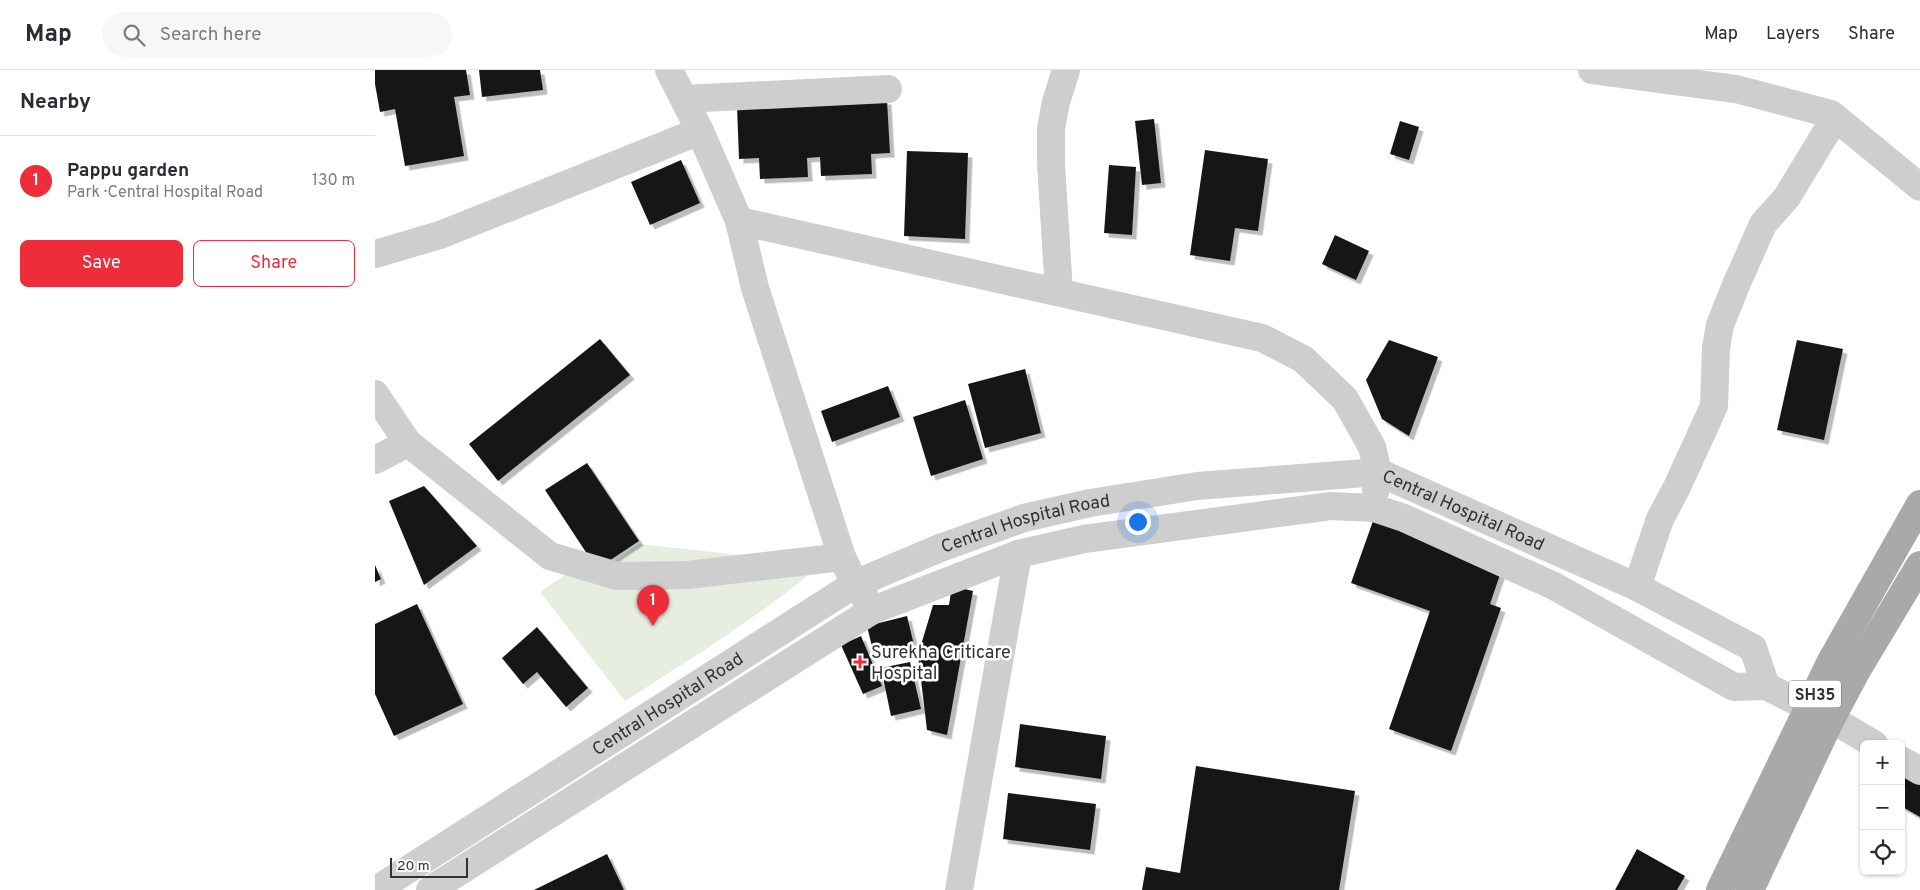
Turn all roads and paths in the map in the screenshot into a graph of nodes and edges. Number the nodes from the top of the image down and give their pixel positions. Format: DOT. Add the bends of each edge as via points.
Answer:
graph roads {
  1 [pos="669,70"];
  2 [pos="1066,70"];
  3 [pos="1592,70"];
  4 [pos="888,90"];
  5 [pos="684,99"];
  6 [pos="1835,118"];
  7 [pos="700,131"];
  8 [pos="1920,187"];
  9 [pos="739,221"];
  10 [pos="375,254"];
  11 [pos="1059,292"];
  12 [pos="375,394"];
  13 [pos="408,443"];
  14 [pos="375,460"];
  15 [pos="1378,472"];
  16 [pos="1920,504"];
  17 [pos="1373,508"];
  18 [pos="1018,554"];
  19 [pos="842,557"];
  20 [pos="1920,565"];
  21 [pos="855,584"];
  22 [pos="1637,587"];
  23 [pos="873,610"];
  24 [pos="1766,686"];
  25 [pos="1820,713"];
  26 [pos="1867,740"];
  27 [pos="1905,762"];
  28 [pos="1920,771"];
  29 [pos="375,890"];
  30 [pos="430,890"];
  31 [pos="959,890"];
  32 [pos="1720,890"];
  33 [pos="1750,890"];
  1 -- 5 [label="street"];
  2 -- 11 [label="street" via="1051,128"];
  3 -- 6 [label="street" via="1735,89 1831,114"];
  4 -- 5 [label="street"];
  5 -- 7 [label="street"];
  6 -- 8 [label="street"];
  6 -- 22 [label="street" via="1787,197 1763,224 1736,285 1716,348 1714,406 1660,519"];
  7 -- 9 [label="street"];
  7 -- 10 [label="street" via="441,235"];
  9 -- 11 [label="street"];
  9 -- 19 [label="street" via="755,288"];
  11 -- 15 [label="street" via="1262,338 1303,359 1345,399 1372,447"];
  12 -- 13 [label="street"];
  13 -- 14 [label="street"];
  13 -- 19 [label="street" via="550,556 617,576 687,575"];
  15 -- 17 [label="street"];
  15 -- 21 [label="street, Central Hospital Road" via="1197,486 1090,503 1024,518 940,548"];
  15 -- 22 [label="street, Central Hospital Road"];
  16 -- 25 [label="main road, SH35" via="1830,663"];
  17 -- 18 [label="street, Central Hospital Road" via="1321,507 1084,540"];
  17 -- 24 [label="street, Central Hospital Road" via="1404,518 1554,586 1734,687"];
  18 -- 23 [label="street, Central Hospital Road"];
  18 -- 31 [label="street"];
  19 -- 21 [label="street"];
  20 -- 25 [label="main road, SH35" via="1857,670"];
  21 -- 23 [label="street"];
  21 -- 29 [label="street, Central Hospital Road"];
  22 -- 24 [label="street, Central Hospital Road" via="1753,648"];
  23 -- 30 [label="street, Central Hospital Road"];
  24 -- 25 [label="street, Central Hospital Road"];
  25 -- 26 [label="street, Central Hospital Road"];
  25 -- 32 [label="main road, SH35"];
  25 -- 33 [label="main road, SH35"];
  27 -- 28 [label="street"];
}
